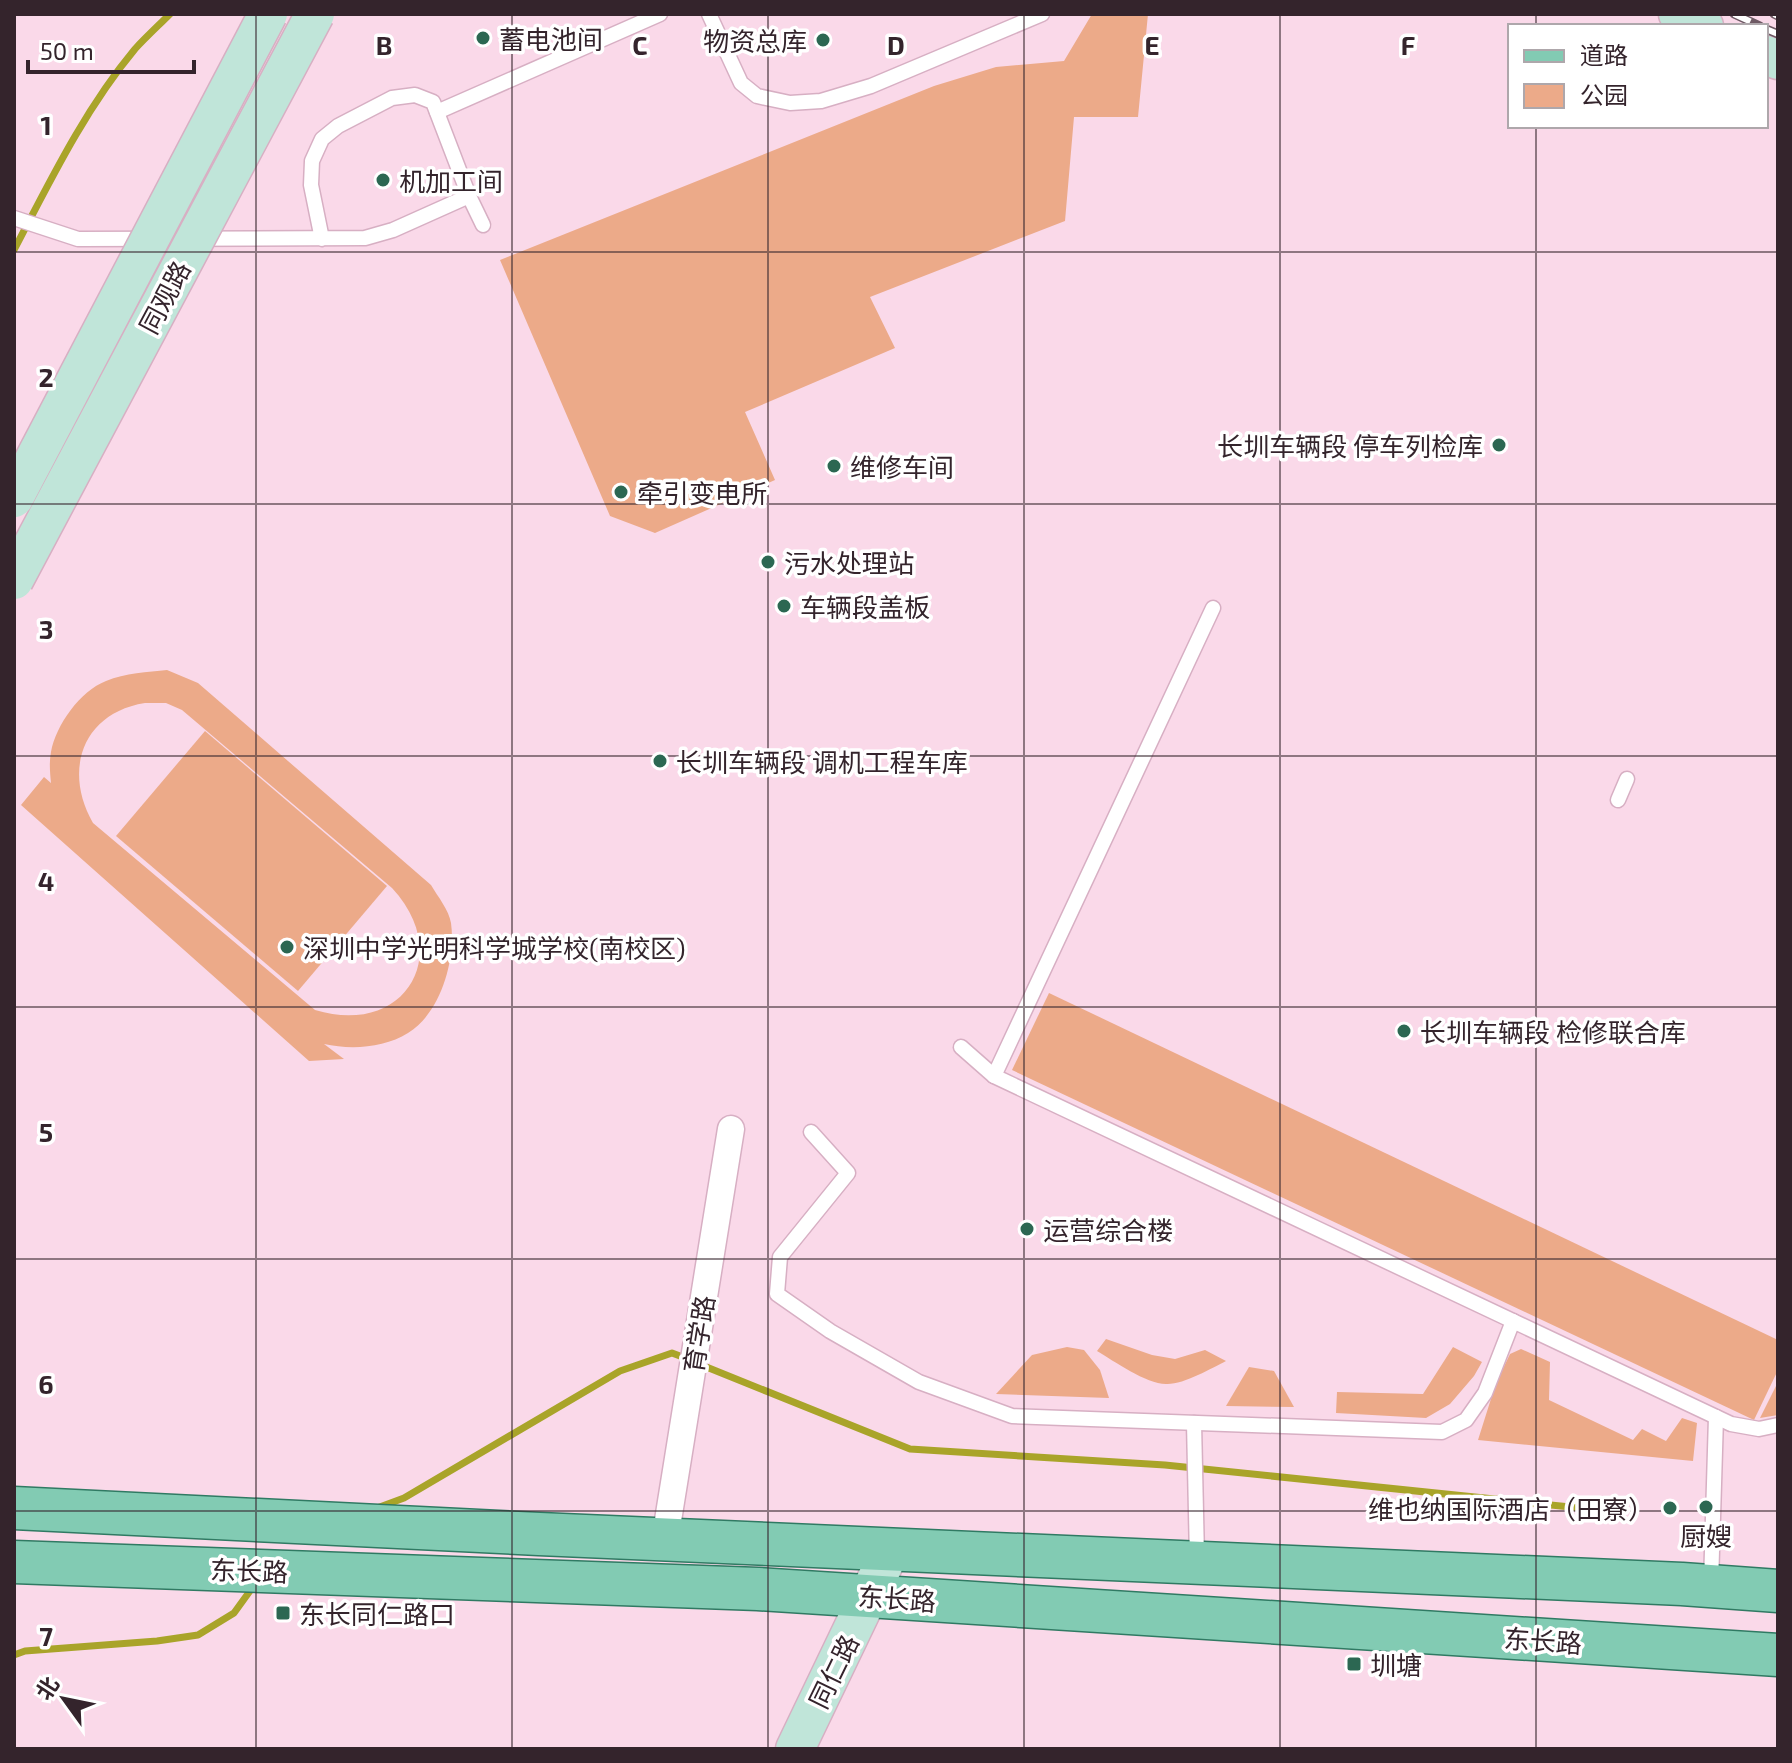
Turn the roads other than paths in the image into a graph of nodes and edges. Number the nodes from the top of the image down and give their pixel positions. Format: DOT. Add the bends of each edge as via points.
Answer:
graph roads {
  1 [pos="268,14"];
  2 [pos="315,14"];
  3 [pos="660,14"];
  4 [pos="709,14"];
  5 [pos="1042,14"];
  6 [pos="1678,14"];
  7 [pos="1700,24"];
  8 [pos="437,112"];
  9 [pos="469,196"];
  10 [pos="14,218"];
  11 [pos="483,225"];
  12 [pos="322,239"];
  13 [pos="14,498"];
  14 [pos="14,580"];
  15 [pos="1213,608"];
  16 [pos="1627,779"];
  17 [pos="1618,800"];
  18 [pos="961,1047"];
  19 [pos="994,1076"];
  20 [pos="731,1129"];
  21 [pos="811,1132"];
  22 [pos="1513,1321"];
  23 [pos="1716,1417"];
  24 [pos="1194,1423"];
  25 [pos="1778,1425"];
  26 [pos="14,1508"];
  27 [pos="665,1539"];
  28 [pos="904,1550"];
  29 [pos="14,1562"];
  30 [pos="1197,1563"];
  31 [pos="1711,1586"];
  32 [pos="1778,1591"];
  33 [pos="882,1597"];
  34 [pos="1778,1655"];
  35 [pos="795,1749"];
  36 [pos="821,1749"];
  1 -- 13 [label="street, 同观路, bridge"];
  2 -- 14 [label="street, 同观路, bridge"];
  3 -- 8 [label="lane"];
  4 -- 5 [label="lane" via="741,83 757,96 790,103 821,101 871,86"];
  6 -- 7 [label="street"];
  8 -- 9 [label="lane"];
  8 -- 12 [label="lane" via="433,102 415,95 392,98 322,139 312,161 311,185"];
  9 -- 11 [label="lane"];
  9 -- 12 [label="lane" via="393,230 365,238"];
  10 -- 12 [label="lane" via="78,239"];
  15 -- 19 [label="lane"];
  16 -- 17 [label="lane"];
  18 -- 19 [label="lane"];
  19 -- 22 [label="lane"];
  20 -- 27 [label="street, 育学路"];
  21 -- 24 [label="lane" via="848,1173 780,1257 777,1294 919,1382 1012,1416"];
  22 -- 23 [label="lane"];
  22 -- 24 [label="lane" via="1485,1393 1466,1420 1442,1432"];
  23 -- 25 [label="lane" via="1759,1429"];
  23 -- 31 [label="lane"];
  24 -- 30 [label="lane"];
  26 -- 27 [label="main road, 东长路"];
  27 -- 28 [label="main road, 东长路"];
  28 -- 30 [label="main road, 东长路"];
  28 -- 33 [label="street, 同仁路"];
  29 -- 33 [label="main road, 东长路"];
  30 -- 31 [label="main road, 东长路"];
  31 -- 32 [label="main road, 东长路"];
  33 -- 34 [label="main road, 东长路"];
  33 -- 35 [label="street, 同仁路"];
  33 -- 36 [label="street, 同仁路"];
}
